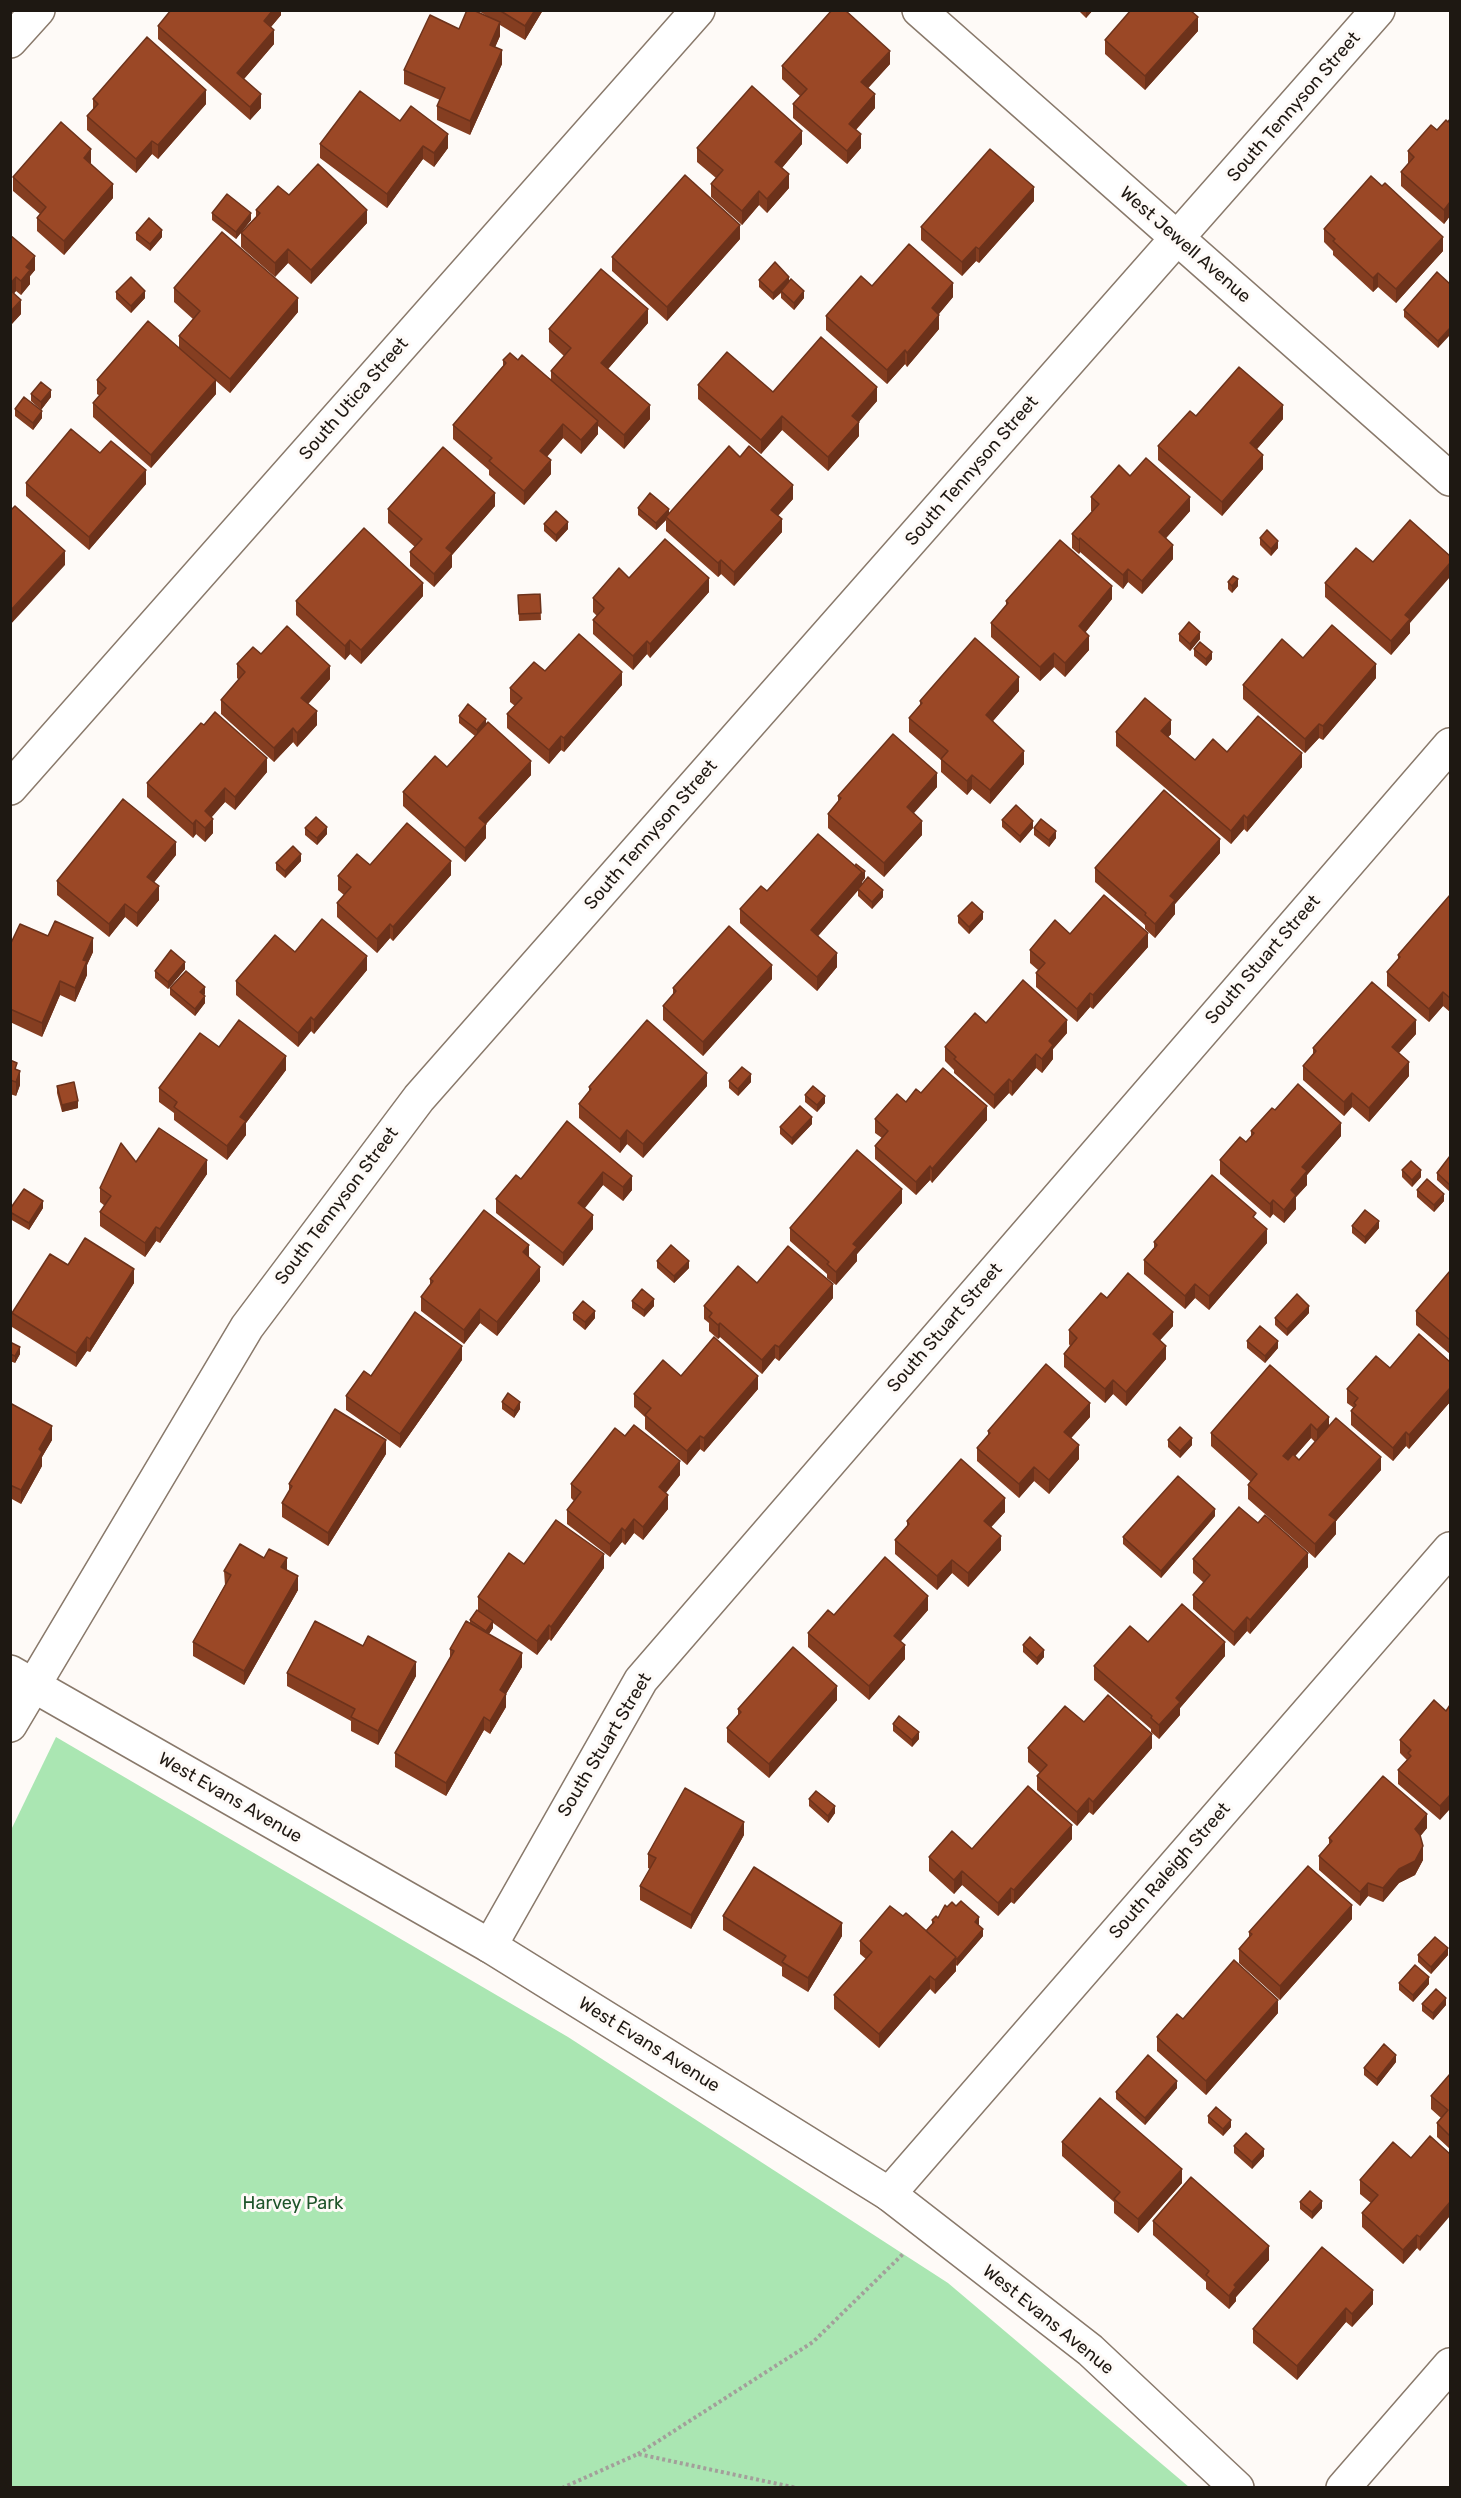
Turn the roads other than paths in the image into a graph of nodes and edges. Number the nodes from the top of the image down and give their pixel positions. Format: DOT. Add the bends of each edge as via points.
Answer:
graph roads {
  1 [pos="38,10"];
  2 [pos="698,10"];
  3 [pos="919,10"];
  4 [pos="1378,10"];
  5 [pos="10,41"];
  6 [pos="1178,238"];
  7 [pos="1450,479"];
  8 [pos="1450,745"];
  9 [pos="10,788"];
  10 [pos="1450,1549"];
  11 [pos="22,1678"];
  12 [pos="10,1725"];
  13 [pos="490,1946"];
  14 [pos="889,2194"];
  15 [pos="1450,2365"];
  16 [pos="1237,2487"];
  17 [pos="1343,2487"];
  1 -- 5 [label="street"];
  2 -- 9 [label="street, South Utica Street"];
  3 -- 6 [label="street, West Jewell Avenue"];
  4 -- 6 [label="street, South Tennyson Street"];
  6 -- 7 [label="street, West Jewell Avenue"];
  6 -- 11 [label="street, South Tennyson Street" via="418,1098 247,1327"];
  8 -- 13 [label="street, South Stuart Street" via="641,1680"];
  10 -- 14 [label="street, South Raleigh Street"];
  11 -- 12 [label="street, South Tennyson Street"];
  11 -- 13 [label="street, West Evans Avenue"];
  13 -- 14 [label="street, West Evans Avenue"];
  14 -- 16 [label="street, West Evans Avenue" via="1090,2350"];
  15 -- 17 [label="street"];
}
